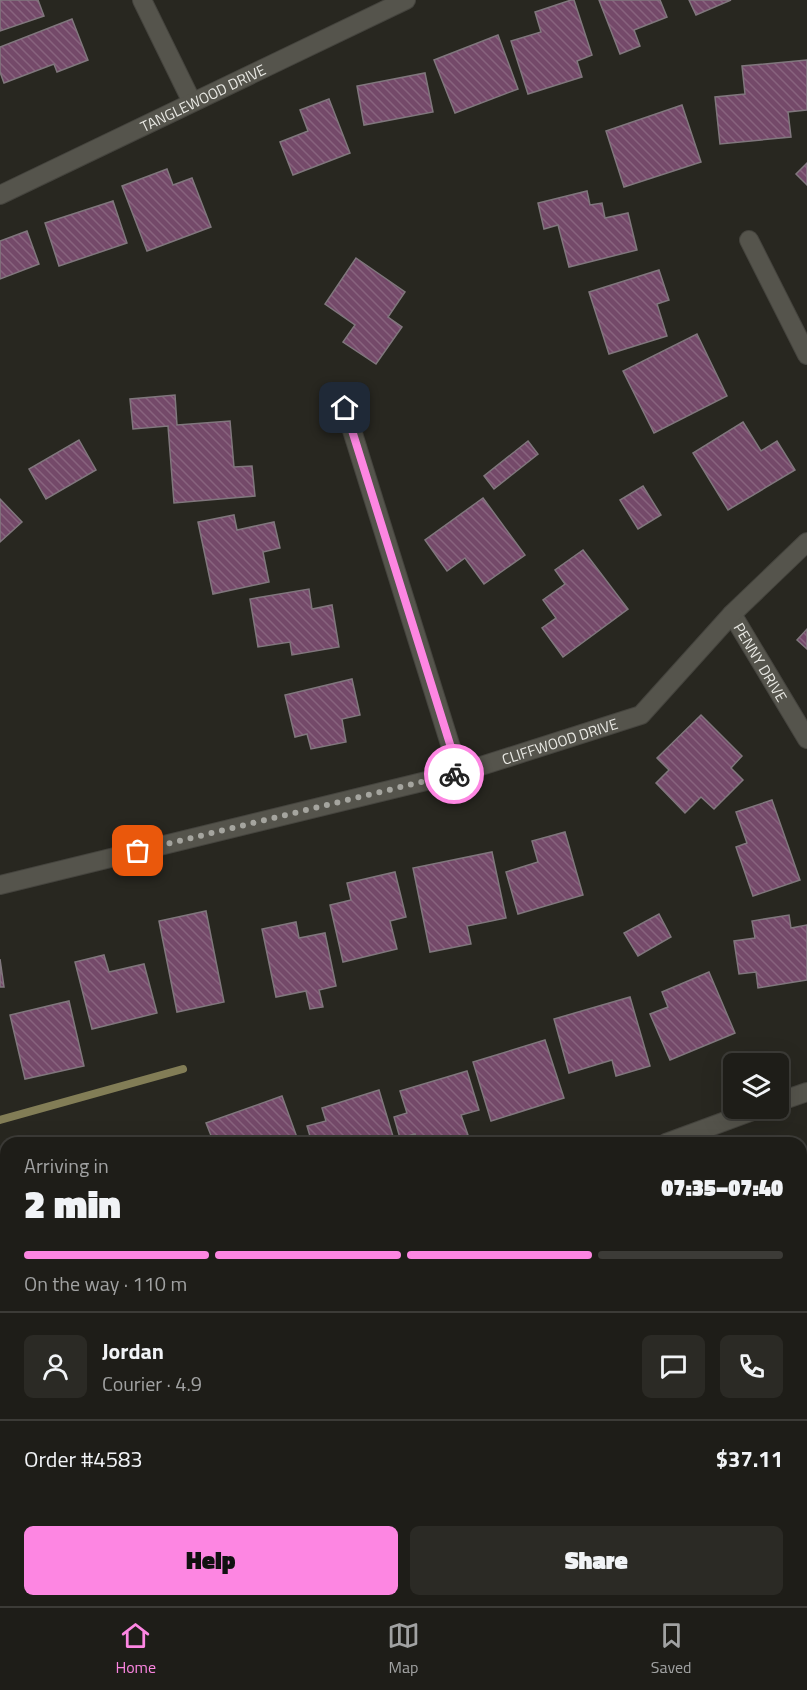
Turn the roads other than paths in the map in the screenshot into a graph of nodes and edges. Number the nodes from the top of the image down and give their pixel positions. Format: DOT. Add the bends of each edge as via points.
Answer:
graph roads {
  1 [pos="142,0"];
  2 [pos="406,0"];
  3 [pos="192,102"];
  4 [pos="0,195"];
  5 [pos="749,240"];
  6 [pos="807,355"];
  7 [pos="345,408"];
  8 [pos="807,542"];
  9 [pos="732,614"];
  10 [pos="807,739"];
  11 [pos="459,773"];
  12 [pos="0,885"];
  13 [pos="807,1092"];
  14 [pos="789,1098"];
  15 [pos="731,1119"];
  16 [pos="682,1137"];
  1 -- 3 [label="street"];
  2 -- 3 [label="street, TANGLEWOOD DRIVE"];
  3 -- 4 [label="street, TANGLEWOOD DRIVE"];
  5 -- 6 [label="street"];
  7 -- 11 [label="street"];
  8 -- 9 [label="street, CLIFFWOOD DRIVE"];
  9 -- 10 [label="street, PENNY DRIVE"];
  9 -- 11 [label="street, CLIFFWOOD DRIVE" via="641,715"];
  11 -- 12 [label="street, CLIFFWOOD DRIVE"];
  13 -- 14 [label="street"];
  15 -- 16 [label="street"];
}
